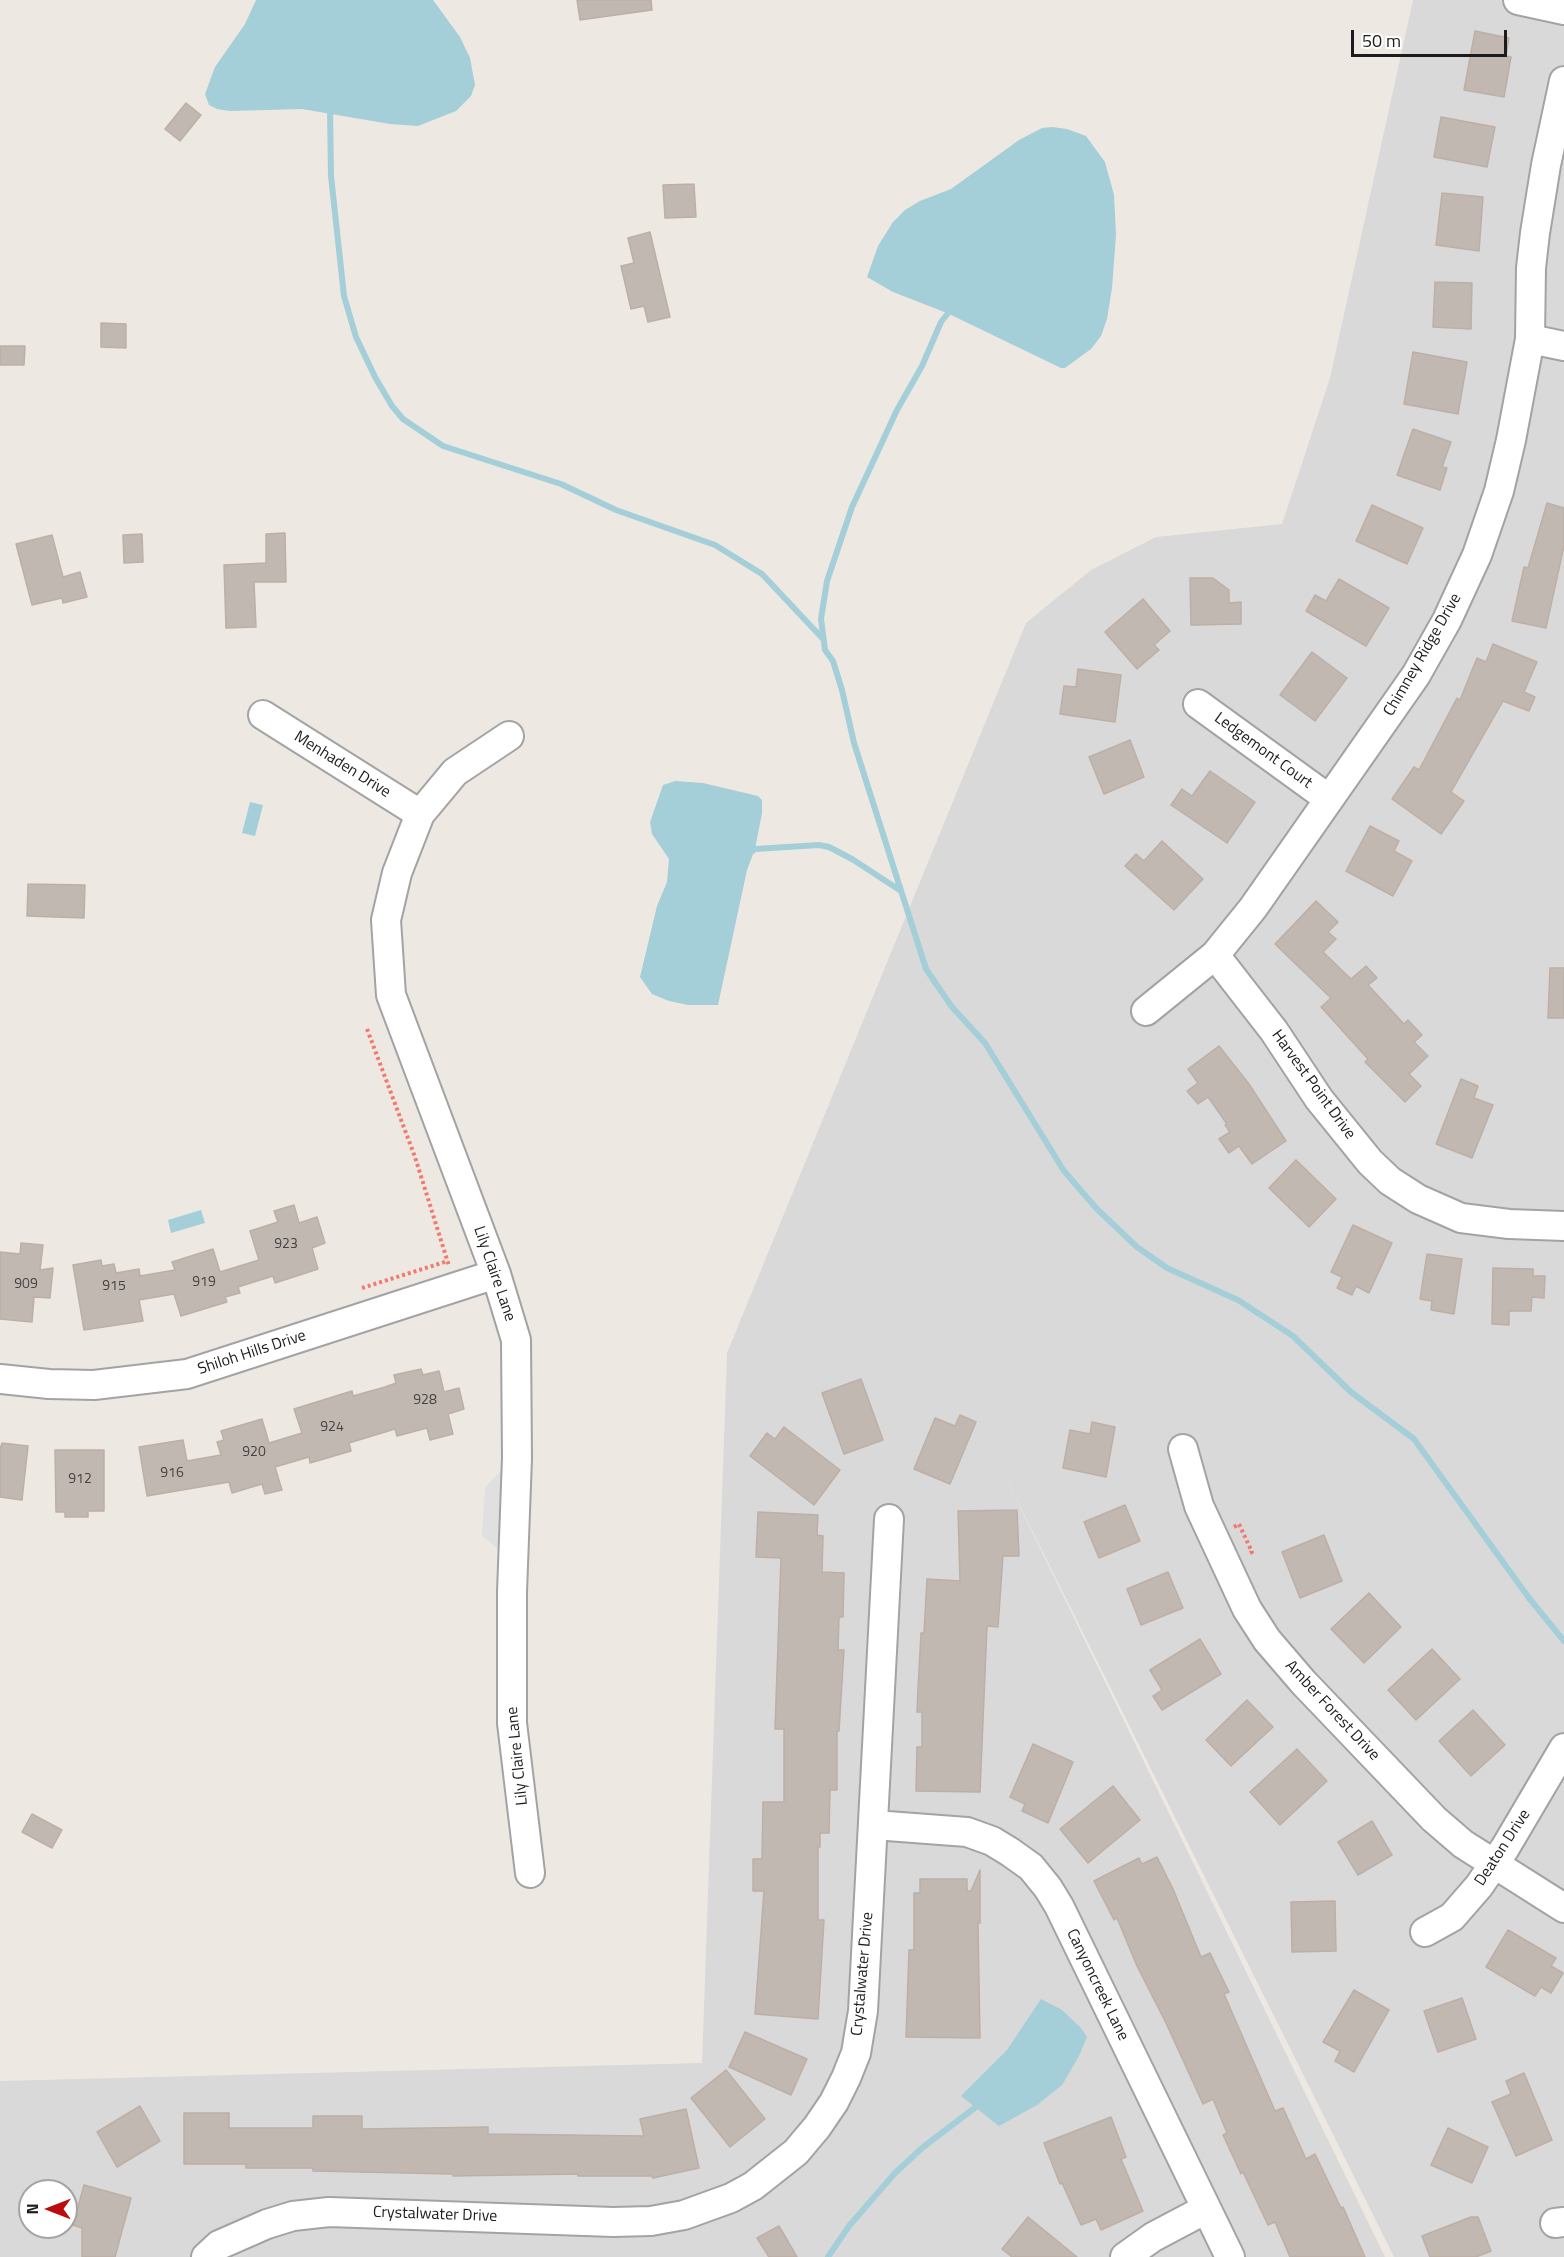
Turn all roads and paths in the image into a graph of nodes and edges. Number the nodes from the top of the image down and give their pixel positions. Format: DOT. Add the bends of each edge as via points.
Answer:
graph roads {
  1 [pos="1518,0"];
  2 [pos="1564,10"];
  3 [pos="1564,81"];
  4 [pos="1530,339"];
  5 [pos="1564,346"];
  6 [pos="1198,704"];
  7 [pos="263,715"];
  8 [pos="508,736"];
  9 [pos="1329,799"];
  10 [pos="420,814"];
  11 [pos="1215,955"];
  12 [pos="1146,1011"];
  13 [pos="367,1029"];
  14 [pos="1564,1226"];
  15 [pos="496,1274"];
  16 [pos="362,1288"];
  17 [pos="0,1378"];
  18 [pos="1183,1449"];
  19 [pos="889,1519"];
  20 [pos="1564,1748"];
  21 [pos="874,1825"];
  22 [pos="1494,1864"];
  23 [pos="530,1873"];
  24 [pos="1564,1908"];
  25 [pos="1425,1932"];
  26 [pos="1206,2209"];
  27 [pos="206,2257"];
  28 [pos="1125,2257"];
  29 [pos="1230,2257"];
  1 -- 2 [label="street"];
  3 -- 4 [label="street, Chimney Ridge Drive" via="1535,233"];
  4 -- 5 [label="street"];
  4 -- 9 [label="street, Chimney Ridge Drive" via="1499,491 1477,555 1447,621 1416,675"];
  6 -- 9 [label="street, Ledgemont Court"];
  7 -- 10 [label="street, Menhaden Drive"];
  8 -- 10 [label="street, Lily Claire Lane" via="455,772"];
  9 -- 11 [label="street, Chimney Ridge Drive"];
  10 -- 15 [label="street, Lily Claire Lane" via="397,873 386,920 391,995"];
  11 -- 12 [label="street, Chimney Ridge Drive"];
  11 -- 14 [label="street, Harvest Point Drive" via="1274,1031 1319,1099 1390,1181 1418,1200 1461,1218"];
  13 -- 16 [label="path" via="415,1157 448,1262"];
  15 -- 17 [label="street, Shiloh Hills Drive" via="187,1374 94,1385"];
  15 -- 23 [label="street, Lily Claire Lane" via="516,1340 512,1723"];
  18 -- 22 [label="street, Amber Forest Drive" via="1199,1506 1247,1609 1267,1640 1434,1819"];
  19 -- 21 [label="street, Crystalwater Drive"];
  20 -- 22 [label="street, Deaton Drive"];
  21 -- 26 [label="street, Canyoncreek Lane" via="967,1832 992,1841 1030,1867 1059,1906"];
  21 -- 27 [label="street, Crystalwater Drive" via="863,2011 856,2053 834,2102 817,2127 796,2152 753,2186 707,2208 651,2221 329,2211 293,2216 238,2235"];
  22 -- 24 [label="street, Amber Forest Drive"];
  22 -- 25 [label="street, Deaton Drive" via="1452,1917"];
  26 -- 28 [label="street"];
  26 -- 29 [label="street, Canyoncreek Lane"];
}
